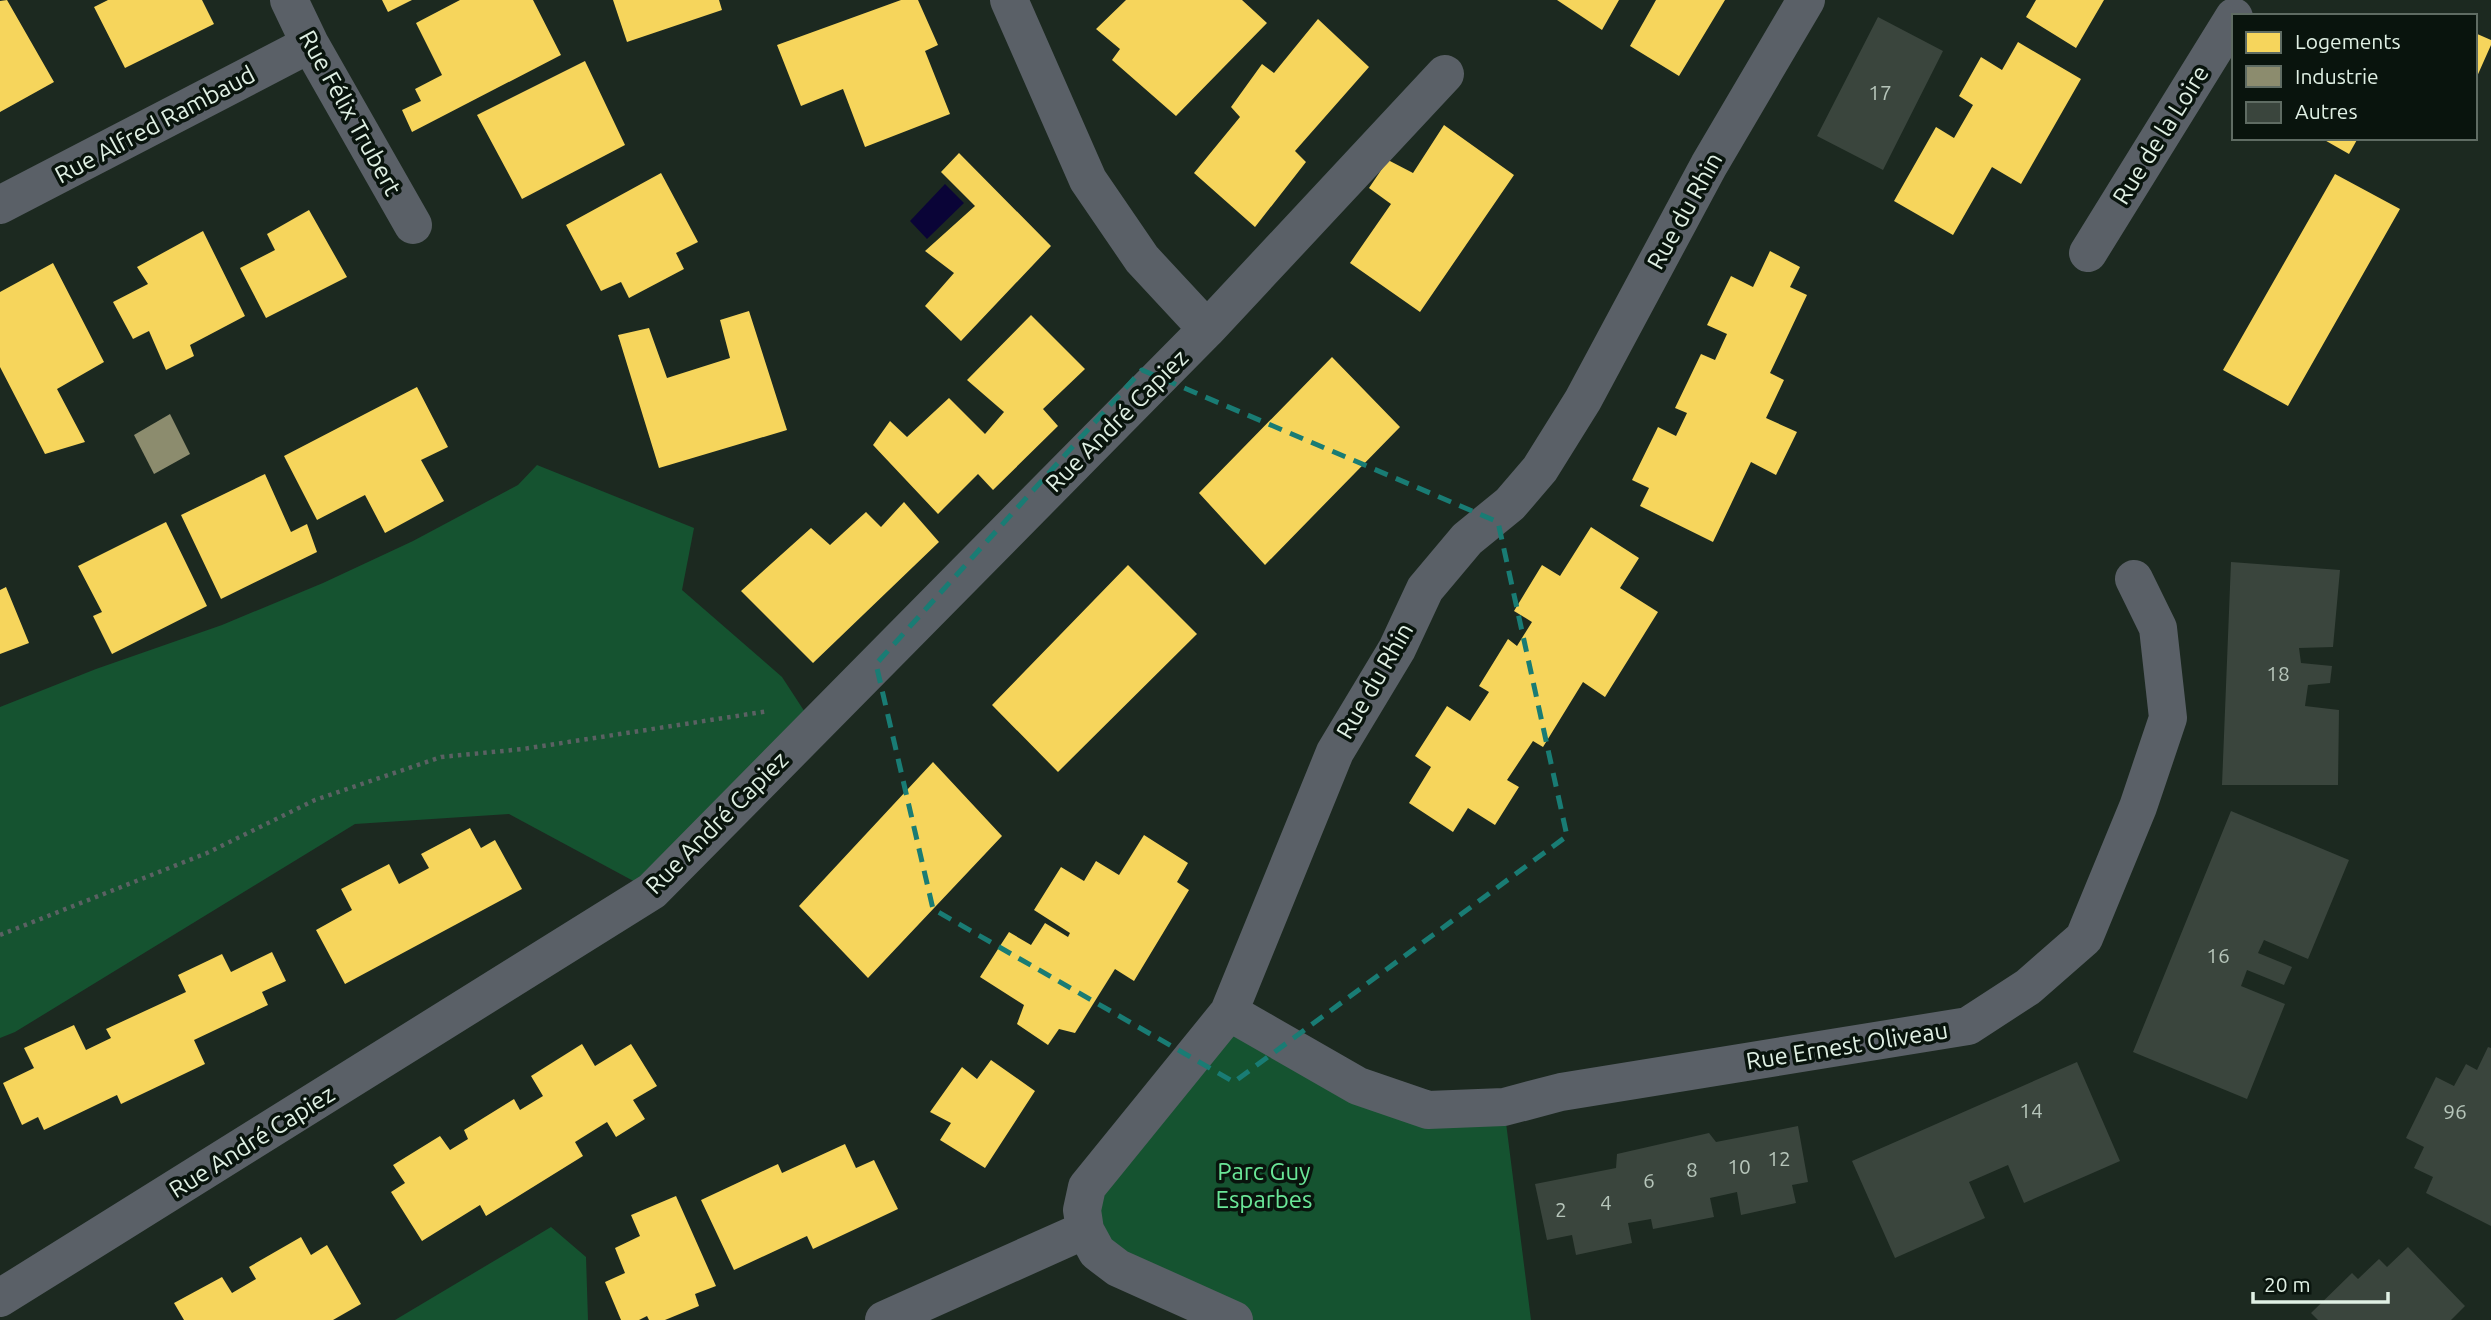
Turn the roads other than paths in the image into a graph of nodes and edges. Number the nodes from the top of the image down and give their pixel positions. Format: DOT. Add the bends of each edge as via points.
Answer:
graph roads {
  1 [pos="289,0"];
  2 [pos="1009,0"];
  3 [pos="1805,0"];
  4 [pos="2232,19"];
  5 [pos="310,44"];
  6 [pos="1446,74"];
  7 [pos="0,205"];
  8 [pos="413,225"];
  9 [pos="2088,253"];
  10 [pos="1207,330"];
  11 [pos="2134,579"];
  12 [pos="1229,1012"];
  13 [pos="1085,1230"];
  14 [pos="0,1298"];
  15 [pos="884,1320"];
  16 [pos="1234,1320"];
  1 -- 5 [label="street, Rue Félix Trubert"];
  2 -- 10 [label="street, Rue André Capiez" via="1088,180 1142,259"];
  3 -- 12 [label="street, Rue du Rhin" via="1540,469 1510,504 1468,539 1425,589 1396,649 1335,751"];
  4 -- 9 [label="street, Rue de la Loire"];
  5 -- 7 [label="street, Rue Alfred Rambaud"];
  5 -- 8 [label="street, Rue Félix Trubert"];
  6 -- 10 [label="street, Rue André Capiez"];
  10 -- 14 [label="street, Rue André Capiez" via="652,891"];
  11 -- 12 [label="street, Rue Ernest Oliveau" via="2158,628 2168,718 2138,807 2084,939 2028,987 1968,1026 1561,1093 1504,1107 1428,1110 1357,1086"];
  12 -- 13 [label="street, Rue du Rhin" via="1087,1187 1082,1210"];
  13 -- 15 [label="street"];
  13 -- 16 [label="street" via="1097,1252 1118,1268"];
}
